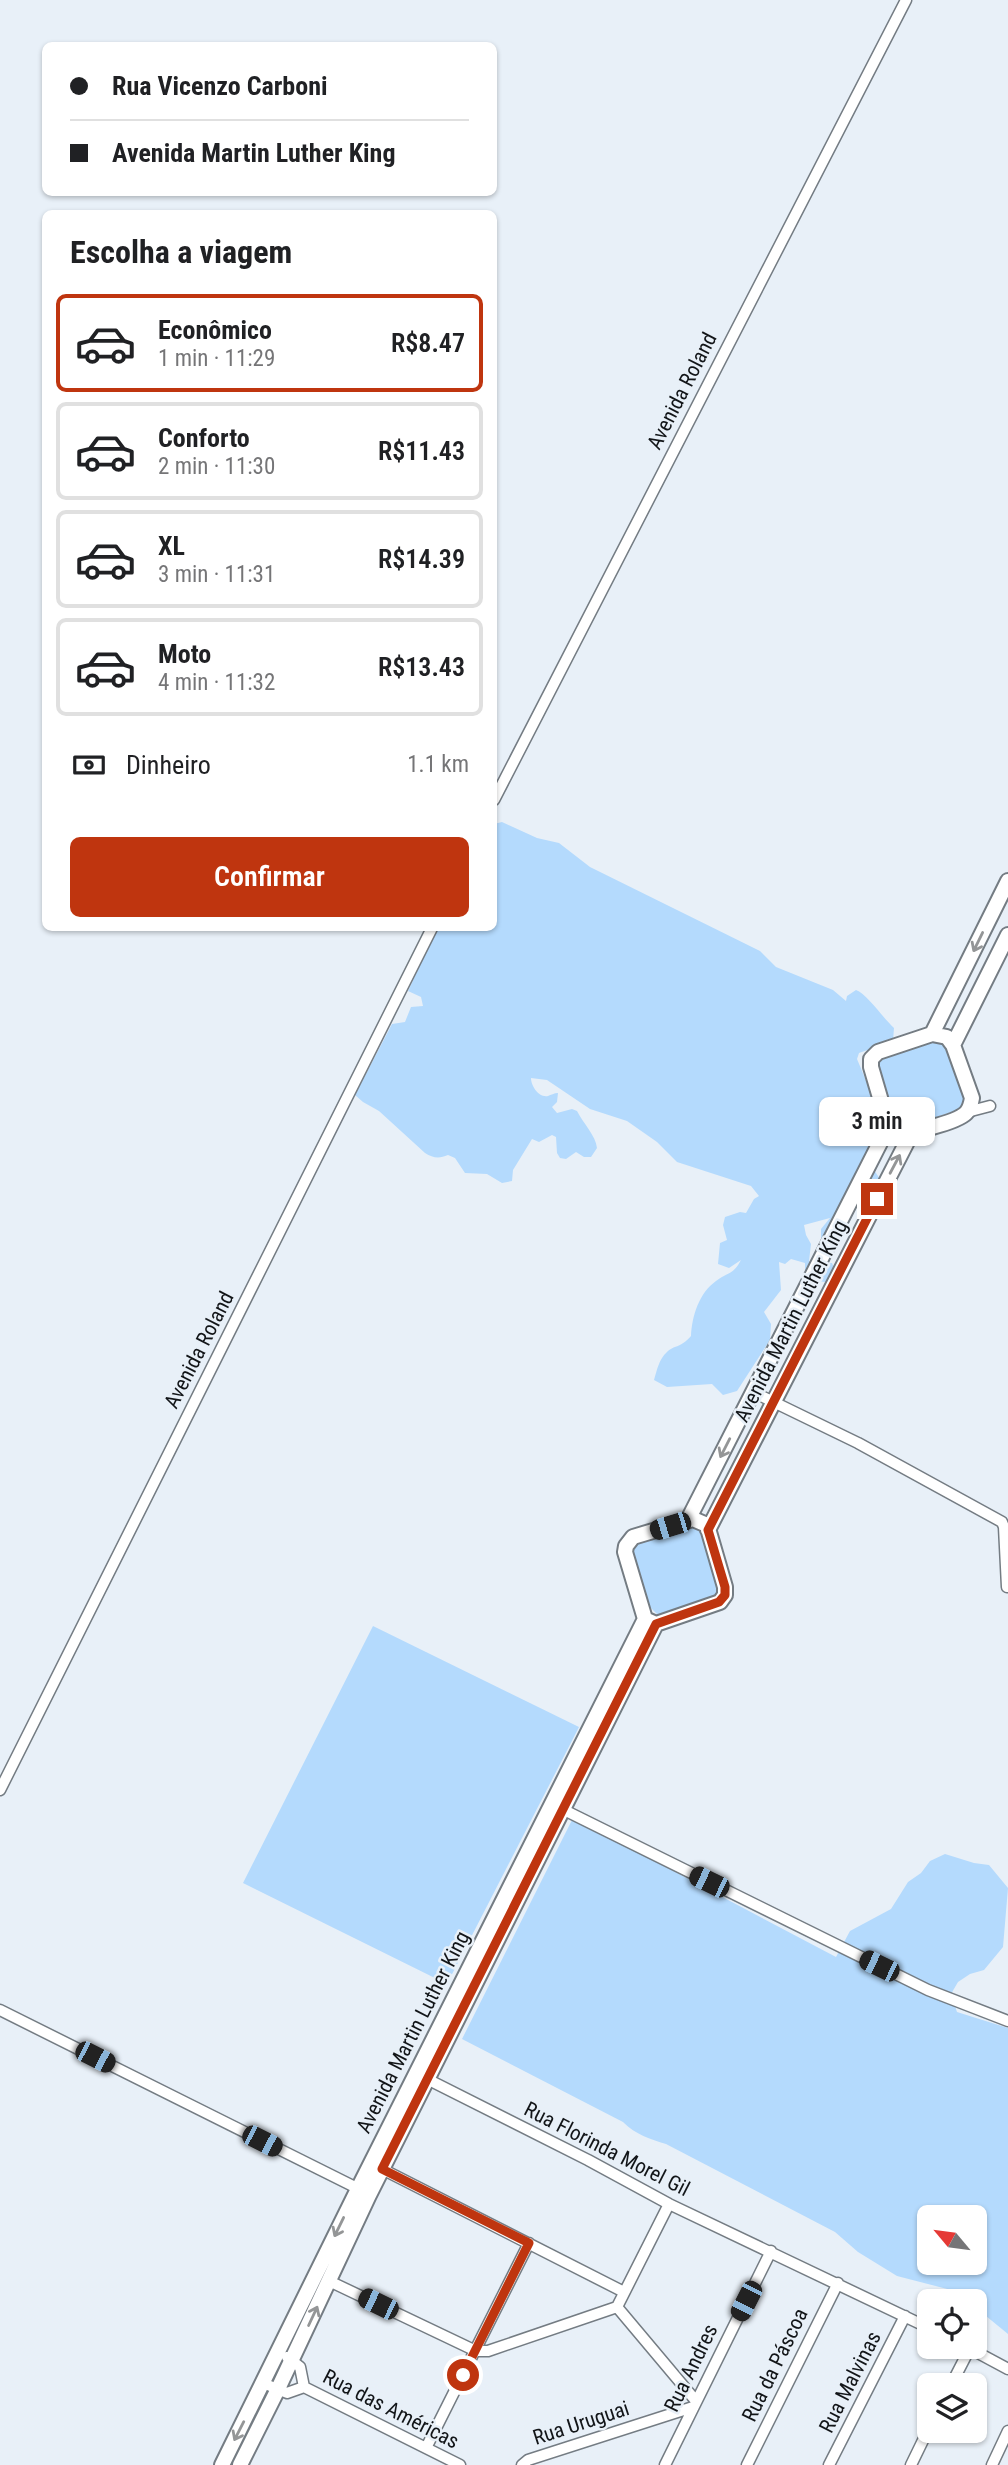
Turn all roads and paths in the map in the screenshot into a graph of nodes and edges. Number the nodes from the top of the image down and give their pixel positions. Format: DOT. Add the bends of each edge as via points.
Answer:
graph roads {
  1 [pos="906,0"];
  2 [pos="497,794"];
  3 [pos="1008,881"];
  4 [pos="430,931"];
  5 [pos="1008,935"];
  6 [pos="932,1034"];
  7 [pos="953,1045"];
  8 [pos="990,1106"];
  9 [pos="967,1112"];
  10 [pos="889,1125"];
  11 [pos="912,1132"];
  12 [pos="822,1255"];
  13 [pos="842,1265"];
  14 [pos="753,1392"];
  15 [pos="773,1402"];
  16 [pos="688,1520"];
  17 [pos="708,1530"];
  18 [pos="1007,1587"];
  19 [pos="650,1621"];
  20 [pos="0,1790"];
  21 [pos="562,1810"];
  22 [pos="0,2010"];
  23 [pos="1008,2021"];
  24 [pos="427,2079"];
  25 [pos="382,2169"];
  26 [pos="363,2192"];
  27 [pos="669,2204"];
  28 [pos="529,2243"];
  29 [pos="771,2251"];
  30 [pos="329,2281"];
  31 [pos="838,2283"];
  32 [pos="624,2292"];
  33 [pos="617,2307"];
  34 [pos="905,2316"];
  35 [pos="917,2322"];
  36 [pos="476,2351"];
  37 [pos="278,2353"];
  38 [pos="987,2358"];
  39 [pos="293,2360"];
  40 [pos="1008,2369"];
  41 [pos="263,2384"];
  42 [pos="304,2387"];
  43 [pos="278,2391"];
  44 [pos="695,2404"];
  45 [pos="1008,2431"];
  46 [pos="922,2443"];
  47 [pos="426,2448"];
  48 [pos="222,2465"];
  49 [pos="240,2465"];
  50 [pos="460,2465"];
  51 [pos="522,2465"];
  52 [pos="665,2465"];
  53 [pos="747,2465"];
  54 [pos="830,2465"];
  55 [pos="911,2465"];
  56 [pos="992,2465"];
  1 -- 2 [label="street, Avenida Roland"];
  3 -- 6 [label="main road, one-way"];
  4 -- 20 [label="street, Avenida Roland"];
  5 -- 7 [label="main road"];
  6 -- 7 [label="main road" via="947,1037"];
  6 -- 10 [label="main road" via="878,1052 872,1059"];
  7 -- 9 [label="main road" via="972,1098"];
  8 -- 9 [label="street"];
  9 -- 11 [label="main road"];
  10 -- 11 [label="main road" via="897,1132"];
  10 -- 12 [label="main road, Avenida Martin Luther King"];
  13 -- 11 [label="main road, Avenida Martin Luther King, one-way"];
  12 -- 13 [label="main road"];
  12 -- 14 [label="main road, Avenida Martin Luther King"];
  13 -- 15 [label="main road, Avenida Martin Luther King"];
  14 -- 15 [label="street"];
  14 -- 16 [label="main road, Avenida Martin Luther King, one-way"];
  15 -- 17 [label="main road, Avenida Martin Luther King"];
  15 -- 18 [label="street" via="1002,1522"];
  16 -- 17 [label="main road" via="700,1521"];
  16 -- 19 [label="main road" via="633,1537 626,1546"];
  17 -- 19 [label="main road" via="725,1595 719,1602"];
  19 -- 21 [label="main road, Avenida Martin Luther King"];
  19 -- 26 [label="main road, Avenida Martin Luther King"];
  21 -- 23 [label="street" via="928,1990"];
  21 -- 24 [label="main road, Avenida Martin Luther King"];
  22 -- 26 [label="street"];
  24 -- 25 [label="main road, Avenida Martin Luther King"];
  24 -- 27 [label="street, Rua Florinda Morel Gil"];
  25 -- 26 [label="main road, Avenida Martin Luther King"];
  25 -- 28 [label="street"];
  26 -- 30 [label="main road, Avenida Martin Luther King"];
  26 -- 37 [label="main road, Avenida Martin Luther King, one-way"];
  27 -- 29 [label="street, Rua Florinda Morel Gil"];
  27 -- 32 [label="street"];
  28 -- 32 [label="street"];
  28 -- 36 [label="street"];
  29 -- 31 [label="street, Rua Florinda Morel Gil"];
  29 -- 44 [label="street, Rua Andres"];
  30 -- 36 [label="street"];
  39 -- 30 [label="main road, Avenida Martin Luther King, one-way"];
  31 -- 34 [label="street, Rua Florinda Morel Gil"];
  31 -- 53 [label="street, Rua da Páscoa"];
  32 -- 33 [label="street"];
  33 -- 36 [label="street" via="488,2351"];
  33 -- 44 [label="street"];
  34 -- 35 [label="street, Rua Florinda Morel Gil"];
  34 -- 54 [label="street, Rua Malvinas"];
  36 -- 47 [label="street"];
  37 -- 39 [label="street"];
  37 -- 41 [label="main road, Avenida Martin Luther King"];
  38 -- 40 [label="street"];
  39 -- 42 [label="street, Rua das Américas" via="303,2371"];
  39 -- 43 [label="main road, Avenida Martin Luther King"];
  41 -- 43 [label="street"];
  41 -- 48 [label="main road, Avenida Martin Luther King, one-way"];
  42 -- 43 [label="street, Rua das Américas" via="292,2393"];
  42 -- 47 [label="street, Rua das Américas"];
  43 -- 49 [label="main road, Avenida Martin Luther King"];
  44 -- 51 [label="street, Rua Uruguai"];
  44 -- 52 [label="street, Rua Andres"];
  45 -- 56 [label="street"];
  46 -- 55 [label="street"];
  47 -- 50 [label="street, Rua das Américas"];
}
